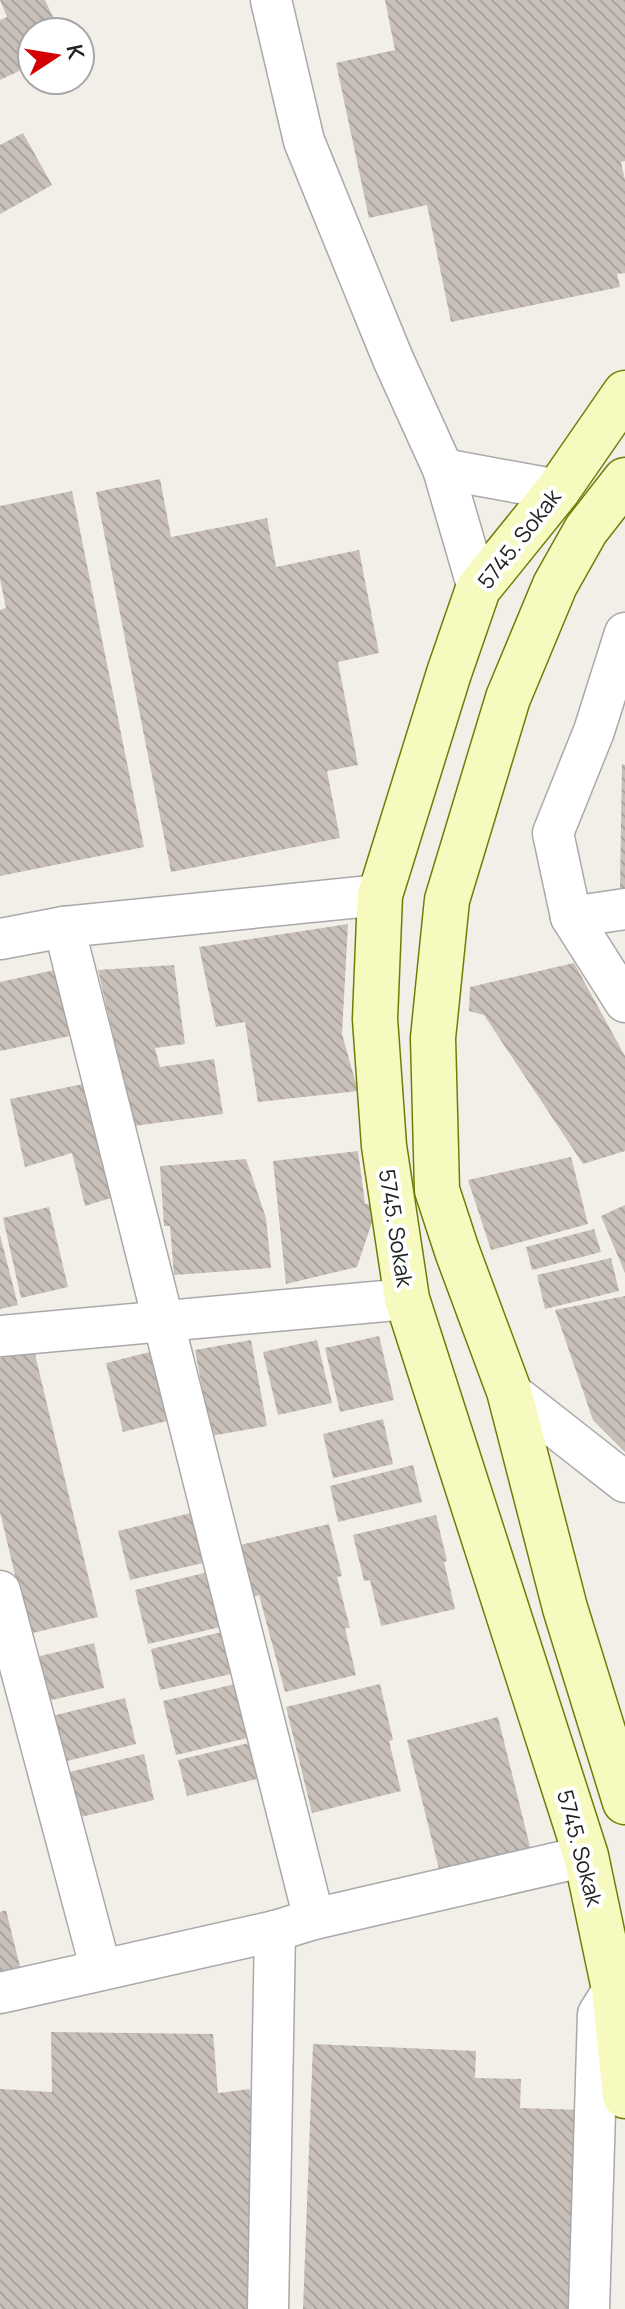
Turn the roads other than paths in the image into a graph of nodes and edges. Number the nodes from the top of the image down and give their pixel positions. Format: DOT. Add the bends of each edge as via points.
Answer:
graph roads {
  1 [pos="271,0"];
  2 [pos="625,393"];
  3 [pos="443,469"];
  4 [pos="625,480"];
  5 [pos="558,490"];
  6 [pos="478,589"];
  7 [pos="625,633"];
  8 [pos="380,895"];
  9 [pos="625,909"];
  10 [pos="571,917"];
  11 [pos="64,927"];
  12 [pos="0,939"];
  13 [pos="625,1002"];
  14 [pos="407,1299"];
  15 [pos="163,1321"];
  16 [pos="0,1336"];
  17 [pos="509,1391"];
  18 [pos="625,1482"];
  19 [pos="0,1591"];
  20 [pos="625,1802"];
  21 [pos="586,1856"];
  22 [pos="314,1919"];
  23 [pos="275,1931"];
  24 [pos="101,1970"];
  25 [pos="614,1989"];
  26 [pos="0,1993"];
  27 [pos="625,2096"];
  28 [pos="268,2309"];
  29 [pos="589,2309"];
  1 -- 3 [label="street" via="304,141"];
  2 -- 5 [label="street, 5745. Sokak"];
  3 -- 5 [label="street"];
  3 -- 6 [label="street"];
  4 -- 17 [label="street" via="586,530 549,599 508,698 447,900 433,1038 437,1190"];
  5 -- 6 [label="street, 5745. Sokak"];
  6 -- 8 [label="street, 5745. Sokak"];
  7 -- 10 [label="street" via="594,731 553,833"];
  8 -- 11 [label="street"];
  8 -- 14 [label="street, 5745. Sokak" via="375,1019 384,1146"];
  9 -- 10 [label="street"];
  10 -- 13 [label="street"];
  11 -- 12 [label="street"];
  11 -- 15 [label="street"];
  14 -- 15 [label="street"];
  14 -- 21 [label="street, 5745. Sokak"];
  15 -- 16 [label="street"];
  15 -- 22 [label="street"];
  17 -- 18 [label="street"];
  17 -- 20 [label="street" via="565,1608"];
  19 -- 24 [label="street"];
  21 -- 22 [label="street"];
  21 -- 25 [label="street, 5745. Sokak"];
  22 -- 23 [label="street"];
  23 -- 24 [label="street"];
  23 -- 28 [label="street"];
  24 -- 26 [label="street"];
  25 -- 27 [label="street, 5745. Sokak"];
  25 -- 29 [label="street" via="598,2014"];
}
